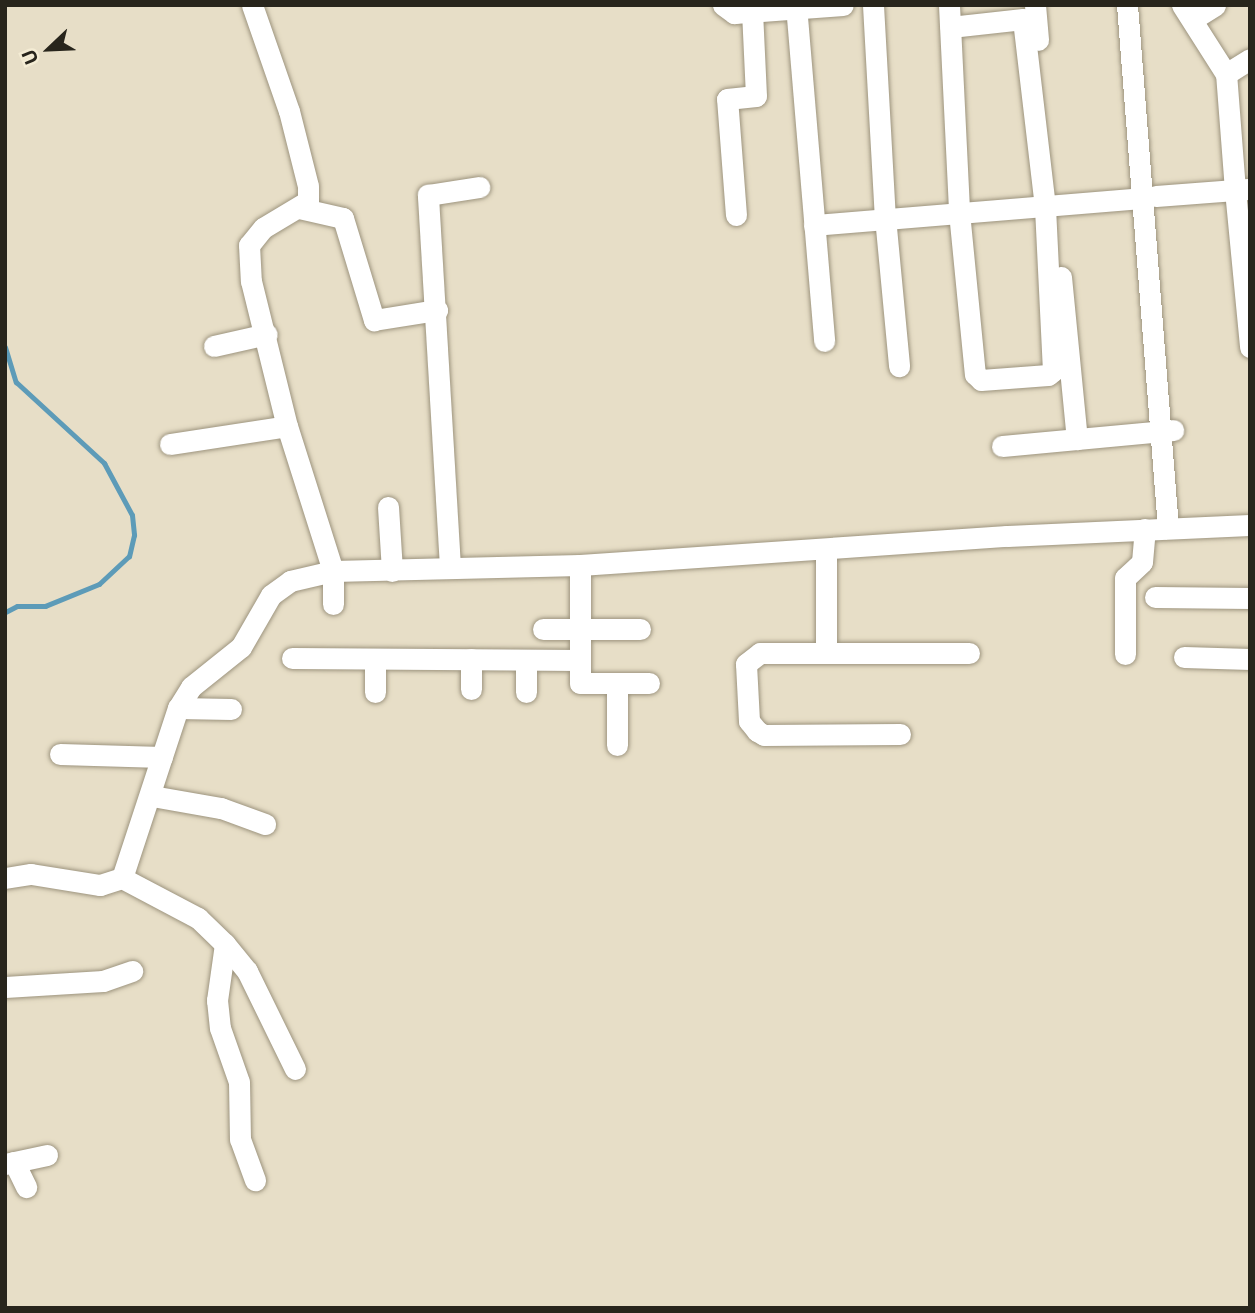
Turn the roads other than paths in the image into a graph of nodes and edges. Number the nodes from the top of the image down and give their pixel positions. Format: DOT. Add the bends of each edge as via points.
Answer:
graph roads {
  1 [pos="252,5"];
  2 [pos="723,5"];
  3 [pos="843,5"];
  4 [pos="873,5"];
  5 [pos="949,5"];
  6 [pos="1035,5"];
  7 [pos="1128,5"];
  8 [pos="1136,5"];
  9 [pos="1215,5"];
  10 [pos="797,7"];
  11 [pos="752,12"];
  12 [pos="1188,12"];
  13 [pos="950,27"];
  14 [pos="1250,59"];
  15 [pos="1226,74"];
  16 [pos="1141,95"];
  17 [pos="1242,146"];
  18 [pos="480,187"];
  19 [pos="1242,189"];
  20 [pos="1149,197"];
  21 [pos="1050,207"];
  22 [pos="299,208"];
  23 [pos="959,212"];
  24 [pos="736,215"];
  25 [pos="884,217"];
  26 [pos="814,225"];
  27 [pos="1246,263"];
  28 [pos="437,310"];
  29 [pos="267,334"];
  30 [pos="1249,334"];
  31 [pos="824,341"];
  32 [pos="214,346"];
  33 [pos="898,366"];
  34 [pos="288,426"];
  35 [pos="1167,430"];
  36 [pos="1077,439"];
  37 [pos="170,444"];
  38 [pos="1002,446"];
  39 [pos="388,507"];
  40 [pos="1250,525"];
  41 [pos="1174,528"];
  42 [pos="1145,529"];
  43 [pos="826,549"];
  44 [pos="580,565"];
  45 [pos="450,568"];
  46 [pos="333,571"];
  47 [pos="392,571"];
  48 [pos="1155,597"];
  49 [pos="1250,598"];
  50 [pos="333,604"];
  51 [pos="543,629"];
  52 [pos="580,629"];
  53 [pos="640,629"];
  54 [pos="826,653"];
  55 [pos="969,653"];
  56 [pos="1125,654"];
  57 [pos="1184,657"];
  58 [pos="292,658"];
  59 [pos="375,659"];
  60 [pos="471,659"];
  61 [pos="1250,659"];
  62 [pos="526,660"];
  63 [pos="580,660"];
  64 [pos="617,683"];
  65 [pos="649,683"];
  66 [pos="471,690"];
  67 [pos="375,692"];
  68 [pos="526,692"];
  69 [pos="178,708"];
  70 [pos="231,709"];
  71 [pos="900,734"];
  72 [pos="617,746"];
  73 [pos="60,754"];
  74 [pos="162,757"];
  75 [pos="152,796"];
  76 [pos="265,824"];
  77 [pos="5,878"];
  78 [pos="122,878"];
  79 [pos="225,944"];
  80 [pos="132,971"];
  81 [pos="5,986"];
  82 [pos="295,1069"];
  83 [pos="47,1155"];
  84 [pos="10,1163"];
  85 [pos="254,1180"];
  86 [pos="26,1187"];
  1 -- 22 [label="street" via="289,111 308,186 308,201"];
  2 -- 11 [label="street" via="734,13"];
  3 -- 10 [label="street"];
  4 -- 25 [label="street"];
  5 -- 13 [label="street"];
  6 -- 21 [label="street"];
  7 -- 16 [label="street"];
  8 -- 16 [label="street"];
  9 -- 12 [label="street"];
  10 -- 11 [label="street"];
  10 -- 26 [label="street"];
  11 -- 24 [label="street" via="756,96 727,99"];
  12 -- 15 [label="street"];
  13 -- 21 [label="street" via="1023,19"];
  13 -- 23 [label="street"];
  14 -- 15 [label="street"];
  15 -- 17 [label="street"];
  16 -- 20 [label="street"];
  17 -- 19 [label="street"];
  18 -- 28 [label="street" via="428,195"];
  19 -- 20 [label="street"];
  19 -- 27 [label="street"];
  20 -- 21 [label="street"];
  20 -- 35 [label="street"];
  21 -- 23 [label="street"];
  21 -- 23 [label="street" via="1053,371 981,380 975,374"];
  21 -- 36 [label="street"];
  22 -- 28 [label="street" via="343,218 374,320"];
  22 -- 29 [label="street" via="263,228 249,245 251,281"];
  23 -- 25 [label="street"];
  25 -- 26 [label="street"];
  25 -- 33 [label="street"];
  26 -- 31 [label="street"];
  27 -- 30 [label="street"];
  28 -- 45 [label="street"];
  29 -- 32 [label="street"];
  29 -- 34 [label="street"];
  34 -- 37 [label="street"];
  34 -- 46 [label="street"];
  35 -- 36 [label="street"];
  35 -- 41 [label="street"];
  36 -- 38 [label="street"];
  39 -- 47 [label="street"];
  40 -- 41 [label="street"];
  41 -- 42 [label="street"];
  42 -- 43 [label="street"];
  42 -- 56 [label="street" via="1142,562 1125,578"];
  43 -- 44 [label="street"];
  43 -- 54 [label="street"];
  44 -- 45 [label="street"];
  44 -- 52 [label="street"];
  45 -- 47 [label="street"];
  46 -- 47 [label="street"];
  46 -- 50 [label="street"];
  46 -- 69 [label="street" via="278,586 241,647 191,687"];
  48 -- 49 [label="street"];
  51 -- 52 [label="street"];
  52 -- 53 [label="street"];
  52 -- 63 [label="street"];
  54 -- 55 [label="street"];
  54 -- 71 [label="street" via="760,653 746,664 749,721 757,730 764,735"];
  57 -- 61 [label="street"];
  58 -- 59 [label="street"];
  59 -- 60 [label="street"];
  59 -- 67 [label="street"];
  60 -- 62 [label="street"];
  60 -- 66 [label="street"];
  62 -- 63 [label="street"];
  62 -- 68 [label="street"];
  63 -- 64 [label="street" via="580,683"];
  64 -- 65 [label="street"];
  64 -- 72 [label="street"];
  69 -- 70 [label="street"];
  69 -- 74 [label="street"];
  73 -- 74 [label="street"];
  74 -- 75 [label="street"];
  75 -- 76 [label="street" via="201,803"];
  75 -- 78 [label="street"];
  77 -- 78 [label="street" via="31,874 100,885"];
  78 -- 79 [label="street" via="198,918"];
  79 -- 82 [label="street" via="247,971"];
  79 -- 85 [label="street" via="217,1000 220,1028 239,1082 240,1139"];
  80 -- 81 [label="street" via="103,981"];
  83 -- 84 [label="street"];
  84 -- 86 [label="street"];
}
